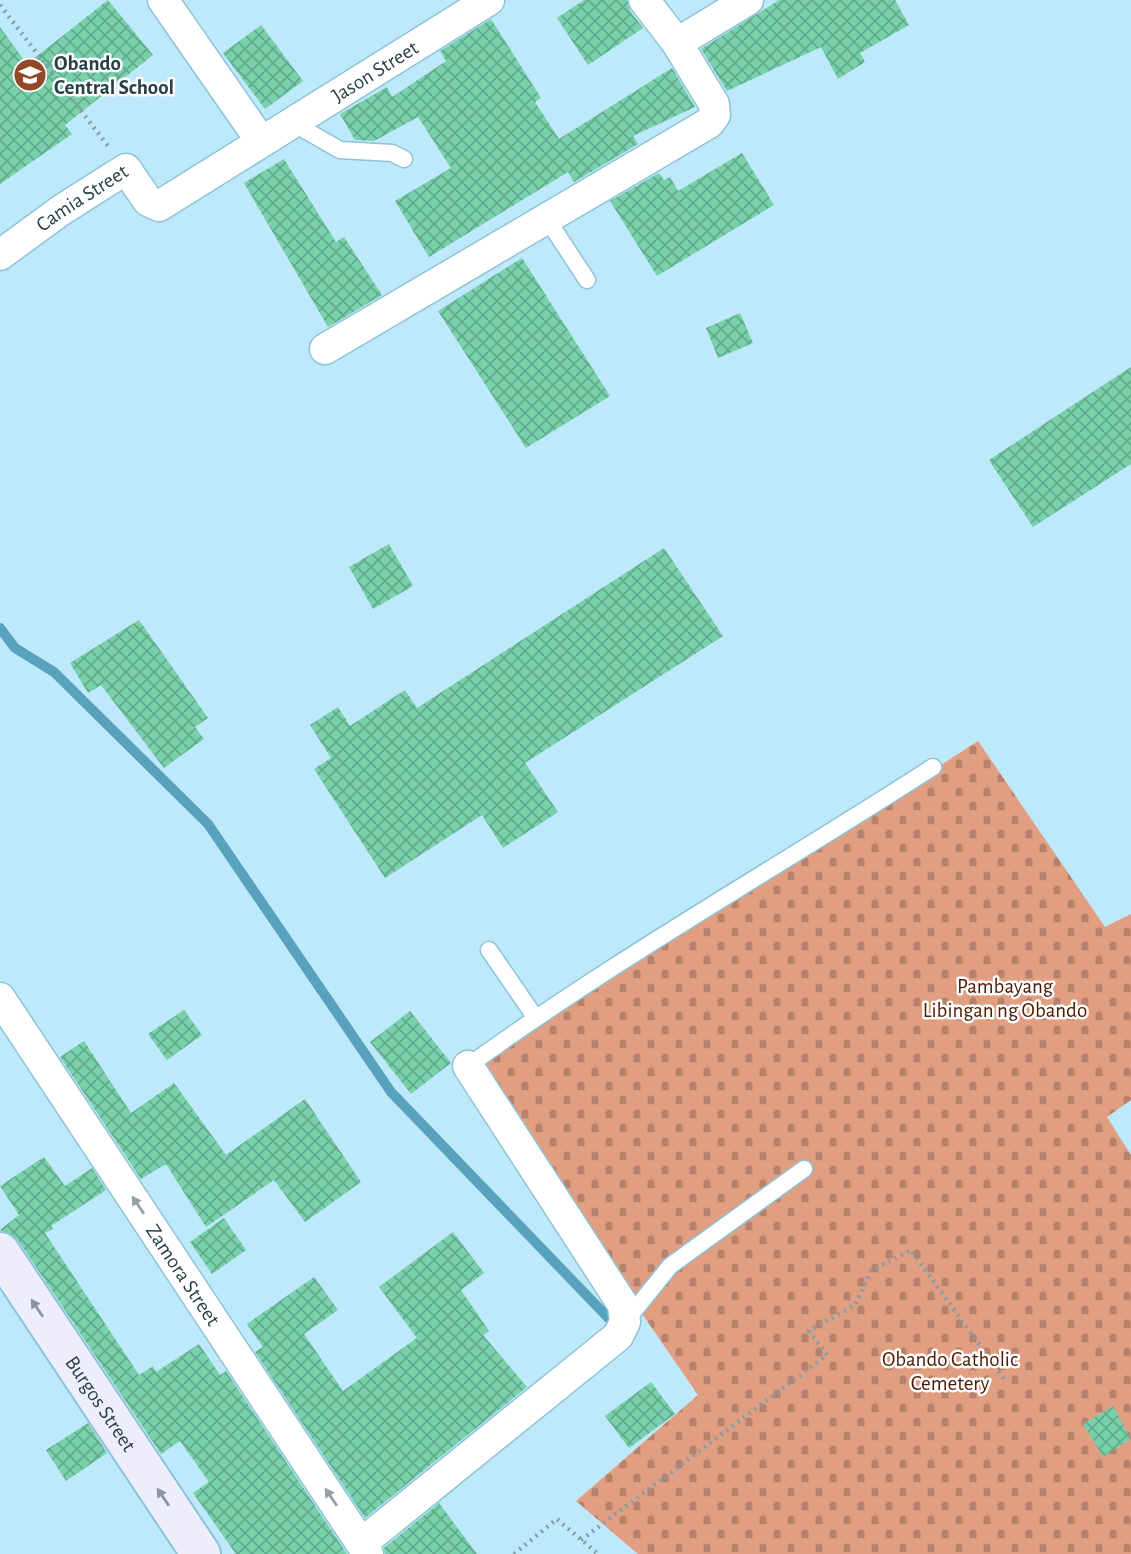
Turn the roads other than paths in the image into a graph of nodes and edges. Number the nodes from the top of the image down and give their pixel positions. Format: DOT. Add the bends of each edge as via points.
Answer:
graph roads {
  1 [pos="163,0"];
  2 [pos="489,0"];
  3 [pos="644,0"];
  4 [pos="748,0"];
  5 [pos="677,43"];
  6 [pos="291,122"];
  7 [pos="261,141"];
  8 [pos="404,159"];
  9 [pos="547,219"];
  10 [pos="0,255"];
  11 [pos="587,280"];
  12 [pos="325,349"];
  13 [pos="933,767"];
  14 [pos="489,950"];
  15 [pos="0,998"];
  16 [pos="535,1017"];
  17 [pos="468,1066"];
  18 [pos="804,1169"];
  19 [pos="0,1252"];
  20 [pos="625,1322"];
  21 [pos="365,1549"];
  22 [pos="201,1554"];
  1 -- 7 [label="street"];
  2 -- 6 [label="street, Jason Street"];
  3 -- 5 [label="street"];
  4 -- 5 [label="street"];
  5 -- 9 [label="street" via="714,104 715,115 709,124"];
  6 -- 7 [label="street, Jason Street"];
  6 -- 8 [label="lane" via="340,150 392,153"];
  7 -- 10 [label="street, Camia Street" via="159,206 148,201 126,169"];
  9 -- 11 [label="lane"];
  9 -- 12 [label="street"];
  13 -- 16 [label="lane"];
  14 -- 16 [label="lane"];
  21 -- 15 [label="street, Zamora Street, one-way"];
  16 -- 17 [label="lane"];
  17 -- 20 [label="street" via="623,1305"];
  18 -- 20 [label="lane" via="670,1266"];
  22 -- 19 [label="main road, Burgos Street, one-way"];
  20 -- 21 [label="street" via="618,1336"];
}
